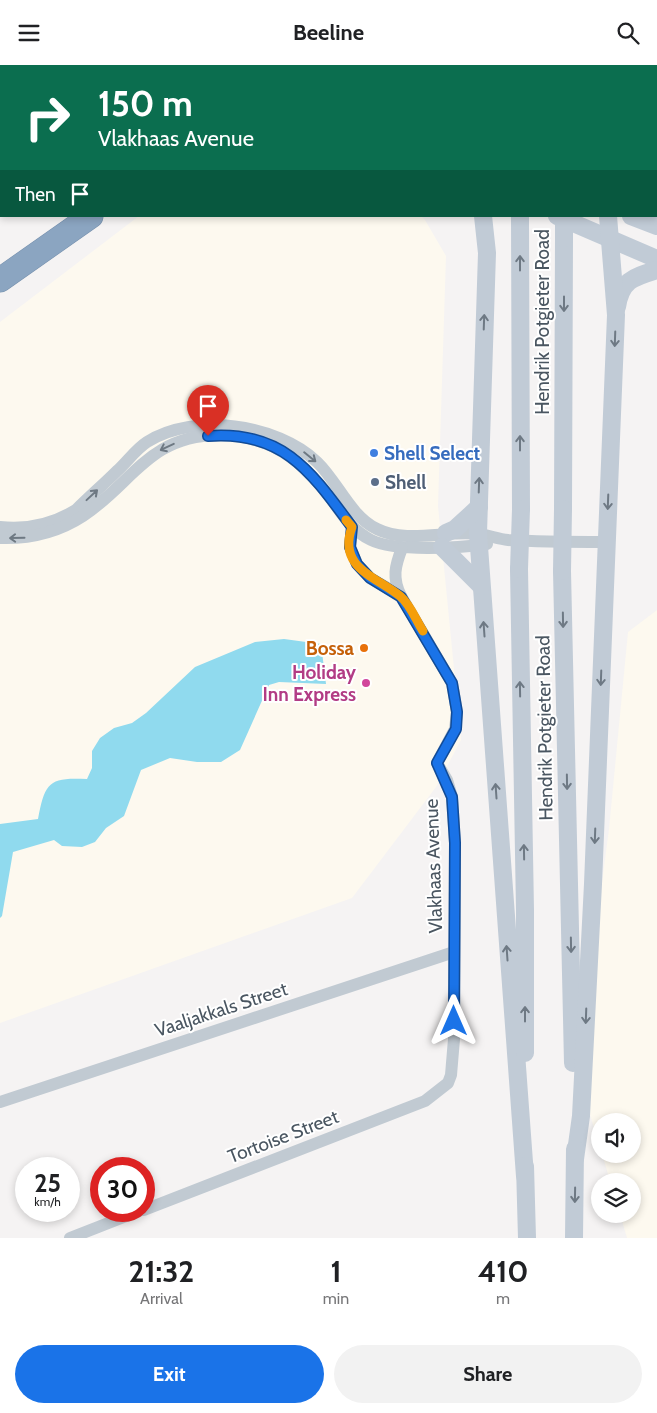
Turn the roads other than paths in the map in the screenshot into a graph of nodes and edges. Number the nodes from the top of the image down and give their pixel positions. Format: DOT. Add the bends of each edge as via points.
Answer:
graph roads {
  1 [pos="90,217"];
  2 [pos="471,217"];
  3 [pos="483,217"];
  4 [pos="520,217"];
  5 [pos="560,217"];
  6 [pos="564,217"];
  7 [pos="608,217"];
  8 [pos="634,217"];
  9 [pos="657,225"];
  10 [pos="608,238"];
  11 [pos="487,253"];
  12 [pos="657,259"];
  13 [pos="657,270"];
  14 [pos="0,280"];
  15 [pos="616,315"];
  16 [pos="479,507"];
  17 [pos="357,523"];
  18 [pos="0,527"];
  19 [pos="0,538"];
  20 [pos="478,539"];
  21 [pos="444,540"];
  22 [pos="606,542"];
  23 [pos="402,548"];
  24 [pos="481,586"];
  25 [pos="401,597"];
  26 [pos="454,952"];
  27 [pos="435,1094"];
  28 [pos="0,1102"];
  29 [pos="575,1159"];
  30 [pos="525,1176"];
  31 [pos="155,1205"];
  32 [pos="111,1222"];
  33 [pos="70,1238"];
  34 [pos="527,1238"];
  35 [pos="574,1238"];
  1 -- 14 [label="highway"];
  2 -- 11 [label="main road"];
  3 -- 11 [label="main road"];
  30 -- 4 [label="main road, Hendrik Potgieter Road, one-way, bridge" via="525,909 519,569"];
  5 -- 10 [label="main road"];
  6 -- 29 [label="main road, Hendrik Potgieter Road, one-way, bridge" via="562,571"];
  7 -- 10 [label="main road"];
  8 -- 9 [label="main road"];
  10 -- 12 [label="main road"];
  10 -- 15 [label="main road"];
  16 -- 11 [label="main road, one-way"];
  13 -- 15 [label="main road" via="628,282 621,290"];
  15 -- 22 [label="main road, one-way"];
  16 -- 20 [label="main road"];
  16 -- 21 [label="main road"];
  18 -- 17 [label="street, one-way" via="46,524 64,517 76,510 145,443 163,433 192,426 220,425 257,431 290,443 306,453 328,474"];
  17 -- 19 [label="street, one-way" via="285,451 249,439 219,435 168,445 152,455 84,515 58,529 25,538"];
  17 -- 21 [label="street" via="397,535"];
  17 -- 23 [label="street" via="375,541"];
  17 -- 25 [label="street, Vlakhaas Avenue" via="350,547 362,571"];
  20 -- 21 [label="street"];
  20 -- 22 [label="street"];
  20 -- 24 [label="main road"];
  21 -- 23 [label="street"];
  21 -- 24 [label="main road"];
  22 -- 29 [label="main road, one-way" via="594,875 581,1116"];
  23 -- 25 [label="street" via="394,578"];
  30 -- 24 [label="main road, one-way"];
  25 -- 26 [label="street, Vlakhaas Avenue" via="446,671 457,712 456,729 437,763 452,797"];
  26 -- 27 [label="street, Vlakhaas Avenue" via="451,1075 448,1083"];
  26 -- 28 [label="street, Vaaljakkals Street"];
  27 -- 31 [label="street, Tortoise Street" via="425,1101"];
  29 -- 35 [label="main road, Hendrik Potgieter Road, one-way"];
  30 -- 34 [label="main road, Hendrik Potgieter Road"];
  32 -- 33 [label="street"];
}
